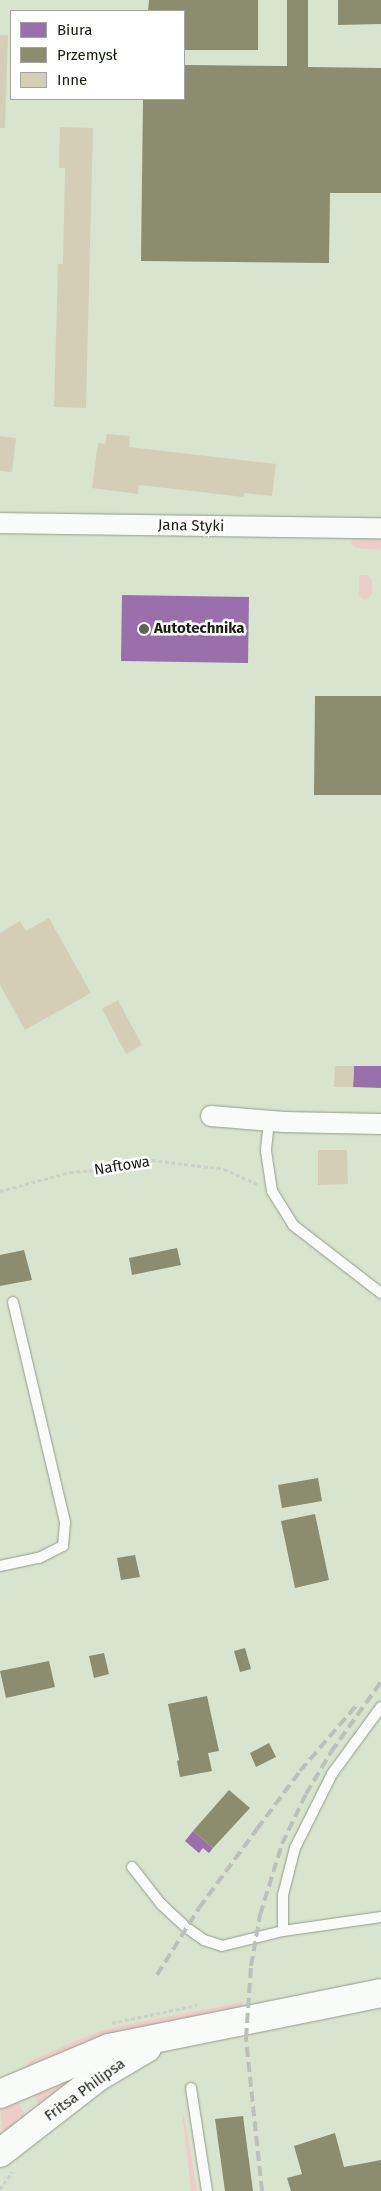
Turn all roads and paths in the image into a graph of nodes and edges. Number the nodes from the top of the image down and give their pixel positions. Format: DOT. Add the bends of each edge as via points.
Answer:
graph roads {
  1 [pos="0,523"];
  2 [pos="381,528"];
  3 [pos="211,1116"];
  4 [pos="269,1121"];
  5 [pos="381,1124"];
  6 [pos="0,1191"];
  7 [pos="272,1191"];
  8 [pos="381,1293"];
  9 [pos="13,1302"];
  10 [pos="0,1566"];
  11 [pos="381,1707"];
  12 [pos="132,1867"];
  13 [pos="381,1916"];
  14 [pos="283,1931"];
  15 [pos="381,1993"];
  16 [pos="175,2034"];
  17 [pos="191,2088"];
  18 [pos="0,2094"];
  19 [pos="0,2153"];
  20 [pos="207,2191"];
  1 -- 2 [label="street, Jana Styki"];
  3 -- 4 [label="street"];
  4 -- 5 [label="street"];
  4 -- 7 [label="lane" via="266,1151"];
  6 -- 7 [label="path, Naftowa" via="70,1172 152,1160 224,1169"];
  7 -- 8 [label="lane" via="293,1225"];
  9 -- 10 [label="lane" via="65,1522 63,1546 39,1558"];
  11 -- 14 [label="lane" via="332,1774 295,1848 283,1896"];
  12 -- 14 [label="lane" via="161,1904 204,1940 222,1946"];
  13 -- 14 [label="lane"];
  15 -- 16 [label="street, Fritsa Philipsa"];
  16 -- 18 [label="street, Fritsa Philipsa" via="109,2048"];
  16 -- 19 [label="street, Fritsa Philipsa" via="115,2066"];
  17 -- 20 [label="lane"];
}
